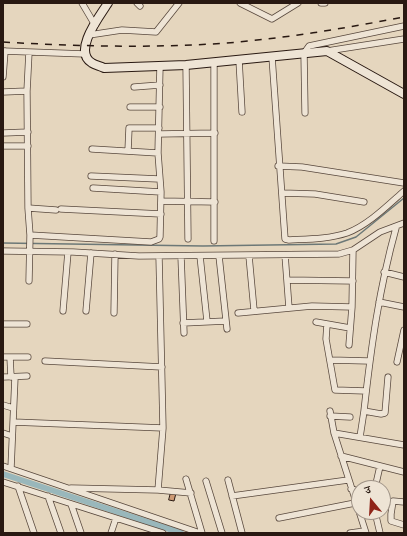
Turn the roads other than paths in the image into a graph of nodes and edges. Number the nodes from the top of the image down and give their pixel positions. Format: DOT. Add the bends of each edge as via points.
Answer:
graph roads {
  1 [pos="82,3"];
  2 [pos="108,3"];
  3 [pos="179,3"];
  4 [pos="240,3"];
  5 [pos="298,3"];
  6 [pos="320,3"];
  7 [pos="325,3"];
  8 [pos="95,25"];
  9 [pos="404,26"];
  10 [pos="397,28"];
  11 [pos="89,35"];
  12 [pos="404,39"];
  13 [pos="396,41"];
  14 [pos="4,51"];
  15 [pos="324,51"];
  16 [pos="29,52"];
  17 [pos="304,53"];
  18 [pos="85,54"];
  19 [pos="272,56"];
  20 [pos="239,60"];
  21 [pos="214,62"];
  22 [pos="186,65"];
  23 [pos="160,66"];
  24 [pos="3,77"];
  25 [pos="160,85"];
  26 [pos="134,87"];
  27 [pos="27,91"];
  28 [pos="3,92"];
  29 [pos="404,94"];
  30 [pos="130,107"];
  31 [pos="160,107"];
  32 [pos="242,112"];
  33 [pos="305,113"];
  34 [pos="159,131"];
  35 [pos="28,132"];
  36 [pos="3,133"];
  37 [pos="187,133"];
  38 [pos="215,133"];
  39 [pos="3,146"];
  40 [pos="28,146"];
  41 [pos="92,149"];
  42 [pos="128,151"];
  43 [pos="158,153"];
  44 [pos="278,166"];
  45 [pos="91,176"];
  46 [pos="159,179"];
  47 [pos="404,183"];
  48 [pos="93,188"];
  49 [pos="404,191"];
  50 [pos="161,192"];
  51 [pos="282,193"];
  52 [pos="161,201"];
  53 [pos="187,202"];
  54 [pos="214,202"];
  55 [pos="364,202"];
  56 [pos="28,208"];
  57 [pos="161,214"];
  58 [pos="404,223"];
  59 [pos="396,228"];
  60 [pos="30,235"];
  61 [pos="188,239"];
  62 [pos="214,241"];
  63 [pos="30,246"];
  64 [pos="353,250"];
  65 [pos="3,251"];
  66 [pos="68,252"];
  67 [pos="91,253"];
  68 [pos="115,254"];
  69 [pos="285,255"];
  70 [pos="158,256"];
  71 [pos="181,256"];
  72 [pos="200,256"];
  73 [pos="219,256"];
  74 [pos="249,256"];
  75 [pos="384,272"];
  76 [pos="404,277"];
  77 [pos="287,280"];
  78 [pos="29,281"];
  79 [pos="353,281"];
  80 [pos="379,302"];
  81 [pos="352,307"];
  82 [pos="404,307"];
  83 [pos="288,308"];
  84 [pos="254,310"];
  85 [pos="63,311"];
  86 [pos="86,311"];
  87 [pos="114,312"];
  88 [pos="238,313"];
  89 [pos="207,321"];
  90 [pos="226,321"];
  91 [pos="316,322"];
  92 [pos="183,323"];
  93 [pos="3,324"];
  94 [pos="27,324"];
  95 [pos="327,324"];
  96 [pos="350,328"];
  97 [pos="227,329"];
  98 [pos="404,330"];
  99 [pos="184,333"];
  100 [pos="348,345"];
  101 [pos="3,356"];
  102 [pos="10,357"];
  103 [pos="28,357"];
  104 [pos="330,360"];
  105 [pos="44,361"];
  106 [pos="369,361"];
  107 [pos="397,362"];
  108 [pos="162,367"];
  109 [pos="27,376"];
  110 [pos="3,377"];
  111 [pos="13,377"];
  112 [pos="388,377"];
  113 [pos="366,391"];
  114 [pos="3,405"];
  115 [pos="13,408"];
  116 [pos="364,411"];
  117 [pos="350,417"];
  118 [pos="13,422"];
  119 [pos="163,428"];
  120 [pos="3,433"];
  121 [pos="334,433"];
  122 [pos="12,436"];
  123 [pos="360,437"];
  124 [pos="404,445"];
  125 [pos="341,456"];
  126 [pos="3,466"];
  127 [pos="380,466"];
  128 [pos="11,468"];
  129 [pos="404,472"];
  130 [pos="186,479"];
  131 [pos="228,480"];
  132 [pos="348,480"];
  133 [pos="377,480"];
  134 [pos="206,481"];
  135 [pos="3,482"];
  136 [pos="18,486"];
  137 [pos="67,488"];
  138 [pos="351,488"];
  139 [pos="158,490"];
  140 [pos="190,493"];
  141 [pos="48,496"];
  142 [pos="232,496"];
  143 [pos="404,502"];
  144 [pos="71,504"];
  145 [pos="351,504"];
  146 [pos="116,518"];
  147 [pos="279,518"];
  148 [pos="361,520"];
  149 [pos="377,520"];
  150 [pos="404,526"];
  151 [pos="365,532"];
  152 [pos="34,533"];
  153 [pos="61,533"];
  154 [pos="81,533"];
  155 [pos="111,533"];
  156 [pos="163,533"];
  157 [pos="201,533"];
  158 [pos="222,533"];
  159 [pos="242,533"];
  160 [pos="350,533"];
  161 [pos="380,533"];
  1 -- 8 [label="street"];
  2 -- 8 [label="street"];
  3 -- 11 [label="street" via="156,32 122,30"];
  4 -- 5 [label="street" via="272,19"];
  6 -- 7 [label="street"];
  8 -- 11 [label="street"];
  9 -- 10 [label="street"];
  10 -- 13 [label="street"];
  10 -- 17 [label="street" via="313,44"];
  11 -- 18 [label="street"];
  12 -- 13 [label="street"];
  13 -- 15 [label="street"];
  14 -- 16 [label="street"];
  14 -- 24 [label="street"];
  15 -- 17 [label="street"];
  15 -- 29 [label="street"];
  16 -- 18 [label="street"];
  16 -- 27 [label="street"];
  17 -- 19 [label="street"];
  17 -- 33 [label="street"];
  18 -- 23 [label="street" via="91,63 104,68"];
  19 -- 20 [label="street"];
  19 -- 44 [label="street"];
  20 -- 21 [label="street"];
  20 -- 32 [label="street"];
  21 -- 22 [label="street"];
  21 -- 38 [label="street"];
  22 -- 23 [label="street"];
  22 -- 37 [label="street"];
  23 -- 25 [label="street"];
  25 -- 26 [label="street"];
  25 -- 31 [label="street"];
  27 -- 28 [label="street"];
  27 -- 35 [label="street"];
  30 -- 31 [label="street"];
  31 -- 34 [label="street"];
  34 -- 37 [label="street"];
  34 -- 42 [label="street" via="129,128"];
  34 -- 43 [label="street"];
  35 -- 36 [label="street"];
  35 -- 40 [label="street"];
  37 -- 38 [label="street"];
  37 -- 53 [label="street"];
  38 -- 54 [label="street"];
  39 -- 40 [label="street"];
  40 -- 56 [label="street"];
  41 -- 42 [label="street"];
  42 -- 43 [label="street"];
  43 -- 46 [label="street"];
  44 -- 47 [label="street" via="302,167"];
  44 -- 51 [label="street"];
  45 -- 46 [label="street"];
  46 -- 50 [label="street"];
  48 -- 50 [label="street"];
  49 -- 51 [label="street" via="385,208 348,232 335,236 289,240 284,236"];
  50 -- 52 [label="street"];
  51 -- 55 [label="street" via="310,194"];
  52 -- 53 [label="street"];
  52 -- 57 [label="street"];
  53 -- 54 [label="street"];
  53 -- 61 [label="street"];
  54 -- 62 [label="street"];
  56 -- 57 [label="street"];
  56 -- 60 [label="street"];
  57 -- 60 [label="street" via="160,237 155,241"];
  58 -- 59 [label="street"];
  59 -- 64 [label="street" via="380,232"];
  59 -- 75 [label="street"];
  60 -- 63 [label="street"];
  63 -- 65 [label="street"];
  63 -- 66 [label="street"];
  63 -- 78 [label="street"];
  64 -- 69 [label="street" via="338,254"];
  64 -- 79 [label="street"];
  66 -- 67 [label="street"];
  66 -- 85 [label="street"];
  67 -- 68 [label="street"];
  67 -- 86 [label="street"];
  68 -- 70 [label="street"];
  68 -- 87 [label="street"];
  69 -- 74 [label="street"];
  69 -- 77 [label="street"];
  70 -- 71 [label="street"];
  70 -- 108 [label="street"];
  71 -- 72 [label="street"];
  71 -- 92 [label="street"];
  72 -- 73 [label="street"];
  72 -- 89 [label="street"];
  73 -- 74 [label="street"];
  73 -- 90 [label="street"];
  74 -- 84 [label="street"];
  75 -- 76 [label="street"];
  75 -- 80 [label="street"];
  77 -- 79 [label="street"];
  77 -- 83 [label="street"];
  79 -- 81 [label="street"];
  80 -- 82 [label="street"];
  80 -- 106 [label="street"];
  81 -- 83 [label="street"];
  81 -- 96 [label="street"];
  83 -- 84 [label="street"];
  84 -- 88 [label="street"];
  89 -- 90 [label="street"];
  89 -- 92 [label="street"];
  90 -- 97 [label="street"];
  91 -- 95 [label="street"];
  92 -- 99 [label="street"];
  93 -- 94 [label="street"];
  95 -- 96 [label="street"];
  95 -- 104 [label="street" via="326,339"];
  96 -- 100 [label="street"];
  98 -- 107 [label="street"];
  101 -- 102 [label="street"];
  102 -- 103 [label="street"];
  102 -- 111 [label="street"];
  104 -- 106 [label="street"];
  104 -- 113 [label="street" via="335,390"];
  105 -- 108 [label="street"];
  106 -- 113 [label="street"];
  108 -- 119 [label="street"];
  109 -- 111 [label="street"];
  110 -- 111 [label="street"];
  111 -- 115 [label="street"];
  112 -- 116 [label="street" via="385,413"];
  113 -- 116 [label="street"];
  114 -- 115 [label="street"];
  115 -- 118 [label="street"];
  116 -- 123 [label="street"];
  117 -- 121 [label="street" via="330,414"];
  118 -- 119 [label="street"];
  118 -- 122 [label="street"];
  119 -- 139 [label="street"];
  120 -- 122 [label="street"];
  121 -- 123 [label="street"];
  121 -- 125 [label="street"];
  122 -- 128 [label="street"];
  123 -- 124 [label="street"];
  125 -- 127 [label="street"];
  125 -- 132 [label="street"];
  126 -- 128 [label="street"];
  127 -- 129 [label="street"];
  127 -- 133 [label="street"];
  128 -- 137 [label="street"];
  130 -- 140 [label="street"];
  131 -- 142 [label="street"];
  132 -- 138 [label="street"];
  132 -- 142 [label="street"];
  134 -- 158 [label="street"];
  135 -- 136 [label="street"];
  136 -- 141 [label="street"];
  136 -- 152 [label="street"];
  137 -- 139 [label="street"];
  137 -- 157 [label="street"];
  139 -- 140 [label="street"];
  140 -- 157 [label="street"];
  141 -- 144 [label="street"];
  141 -- 153 [label="street"];
  142 -- 159 [label="street"];
  143 -- 150 [label="street" via="393,501 390,514 392,521"];
  144 -- 146 [label="street"];
  144 -- 154 [label="street"];
  145 -- 147 [label="street"];
  146 -- 155 [label="street"];
  146 -- 156 [label="street"];
  148 -- 151 [label="street"];
  149 -- 161 [label="street"];
  151 -- 160 [label="street"];
}
